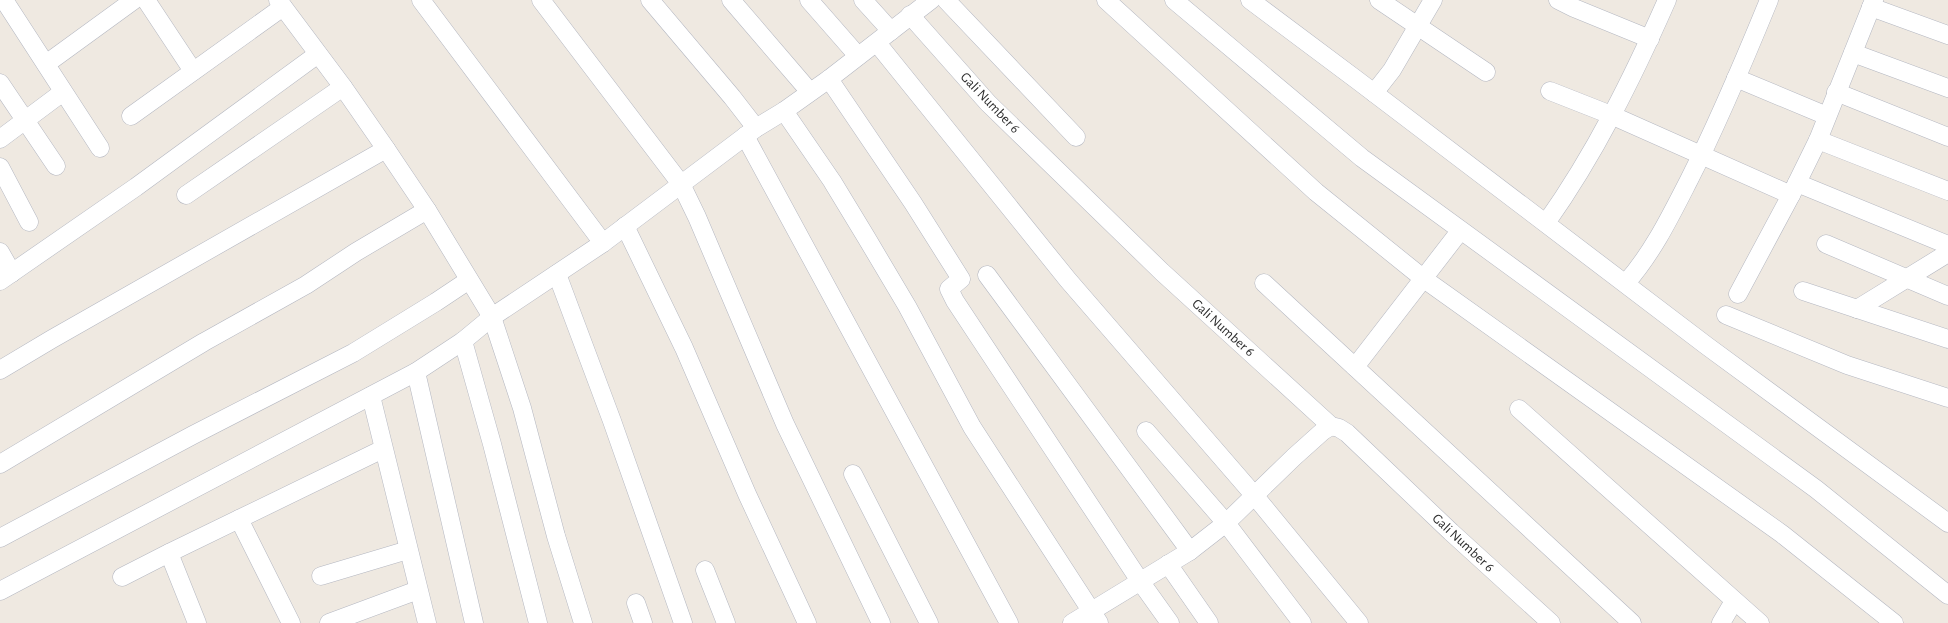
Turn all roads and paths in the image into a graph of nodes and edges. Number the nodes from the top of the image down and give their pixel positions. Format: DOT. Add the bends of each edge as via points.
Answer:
graph roads {
  1 [pos="4,0"];
  2 [pos="134,0"];
  3 [pos="146,0"];
  4 [pos="421,0"];
  5 [pos="541,0"];
  6 [pos="650,0"];
  7 [pos="731,0"];
  8 [pos="809,0"];
  9 [pos="862,0"];
  10 [pos="931,0"];
  11 [pos="946,0"];
  12 [pos="1106,0"];
  13 [pos="1174,0"];
  14 [pos="1250,0"];
  15 [pos="1379,0"];
  16 [pos="1433,0"];
  17 [pos="1558,0"];
  18 [pos="1667,0"];
  19 [pos="1769,0"];
  20 [pos="281,4"];
  21 [pos="1873,4"];
  22 [pos="910,15"];
  23 [pos="1418,27"];
  24 [pos="1948,35"];
  25 [pos="884,37"];
  26 [pos="1650,39"];
  27 [pos="1854,53"];
  28 [pos="318,54"];
  29 [pos="858,56"];
  30 [pos="46,64"];
  31 [pos="193,72"];
  32 [pos="1486,72"];
  33 [pos="1736,78"];
  34 [pos="829,79"];
  35 [pos="0,83"];
  36 [pos="343,87"];
  37 [pos="1948,88"];
  38 [pos="1550,91"];
  39 [pos="63,92"];
  40 [pos="810,92"];
  41 [pos="1836,92"];
  42 [pos="1374,94"];
  43 [pos="784,111"];
  44 [pos="1611,115"];
  45 [pos="131,116"];
  46 [pos="1827,116"];
  47 [pos="25,121"];
  48 [pos="751,132"];
  49 [pos="1076,137"];
  50 [pos="1948,137"];
  51 [pos="0,139"];
  52 [pos="1818,140"];
  53 [pos="100,148"];
  54 [pos="386,149"];
  55 [pos="1703,155"];
  56 [pos="56,166"];
  57 [pos="0,167"];
  58 [pos="681,184"];
  59 [pos="1794,189"];
  60 [pos="1948,191"];
  61 [pos="186,195"];
  62 [pos="427,210"];
  63 [pos="29,222"];
  64 [pos="1546,223"];
  65 [pos="625,226"];
  66 [pos="1460,231"];
  67 [pos="603,243"];
  68 [pos="1826,244"];
  69 [pos="1948,245"];
  70 [pos="0,252"];
  71 [pos="1948,253"];
  72 [pos="557,274"];
  73 [pos="986,275"];
  74 [pos="6,277"];
  75 [pos="1906,278"];
  76 [pos="1424,279"];
  77 [pos="470,280"];
  78 [pos="1264,283"];
  79 [pos="1626,283"];
  80 [pos="1803,291"];
  81 [pos="1738,294"];
  82 [pos="1948,296"];
  83 [pos="1857,309"];
  84 [pos="1726,315"];
  85 [pos="492,317"];
  86 [pos="1948,339"];
  87 [pos="463,341"];
  88 [pos="1355,367"];
  89 [pos="0,370"];
  90 [pos="416,372"];
  91 [pos="371,396"];
  92 [pos="1948,398"];
  93 [pos="1519,410"];
  94 [pos="1331,426"];
  95 [pos="1146,430"];
  96 [pos="383,449"];
  97 [pos="0,464"];
  98 [pos="853,474"];
  99 [pos="1254,495"];
  100 [pos="239,519"];
  101 [pos="1226,523"];
  102 [pos="1948,523"];
  103 [pos="0,538"];
  104 [pos="408,550"];
  105 [pos="1190,551"];
  106 [pos="169,553"];
  107 [pos="1168,564"];
  108 [pos="705,570"];
  109 [pos="321,576"];
  110 [pos="122,577"];
  111 [pos="1140,581"];
  112 [pos="418,590"];
  113 [pos="0,591"];
  114 [pos="1948,595"];
  115 [pos="1734,600"];
  116 [pos="636,603"];
  117 [pos="1095,617"];
  118 [pos="197,623"];
  119 [pos="291,623"];
  120 [pos="329,623"];
  121 [pos="427,623"];
  122 [pos="474,623"];
  123 [pos="538,623"];
  124 [pos="583,623"];
  125 [pos="643,623"];
  126 [pos="683,623"];
  127 [pos="726,623"];
  128 [pos="807,623"];
  129 [pos="881,623"];
  130 [pos="929,623"];
  131 [pos="1009,623"];
  132 [pos="1072,623"];
  133 [pos="1170,623"];
  134 [pos="1209,623"];
  135 [pos="1302,623"];
  136 [pos="1359,623"];
  137 [pos="1551,623"];
  138 [pos="1632,623"];
  139 [pos="1721,623"];
  140 [pos="1760,623"];
  141 [pos="1894,623"];
  1 -- 30 [label="street"];
  2 -- 30 [label="street"];
  3 -- 31 [label="street"];
  4 -- 67 [label="street"];
  5 -- 58 [label="street"];
  6 -- 48 [label="street" via="732,97"];
  7 -- 40 [label="street"];
  8 -- 29 [label="street"];
  9 -- 25 [label="street"];
  10 -- 22 [label="street"];
  11 -- 49 [label="street"];
  12 -- 76 [label="street" via="1316,192"];
  13 -- 66 [label="street" via="1362,158"];
  14 -- 42 [label="street"];
  15 -- 23 [label="street"];
  16 -- 23 [label="street"];
  17 -- 26 [label="street"];
  18 -- 26 [label="street"];
  19 -- 33 [label="street"];
  20 -- 28 [label="street"];
  20 -- 31 [label="street"];
  21 -- 24 [label="street"];
  21 -- 27 [label="street"];
  22 -- 25 [label="street"];
  22 -- 94 [label="street, Gali Number 6" via="988,103 1162,272"];
  23 -- 32 [label="street"];
  23 -- 42 [label="street"];
  25 -- 29 [label="street"];
  25 -- 99 [label="street" via="1068,280"];
  26 -- 44 [label="street"];
  27 -- 37 [label="street"];
  27 -- 41 [label="street"];
  28 -- 36 [label="street"];
  28 -- 74 [label="street" via="136,187"];
  29 -- 34 [label="street"];
  30 -- 39 [label="street"];
  31 -- 45 [label="street"];
  33 -- 46 [label="street"];
  33 -- 55 [label="street"];
  34 -- 40 [label="street"];
  34 -- 111 [label="street" via="961,279 949,288 955,301"];
  35 -- 47 [label="street"];
  36 -- 54 [label="street"];
  36 -- 61 [label="street"];
  38 -- 44 [label="street"];
  39 -- 47 [label="street"];
  39 -- 53 [label="street"];
  40 -- 43 [label="street"];
  41 -- 46 [label="street"];
  41 -- 50 [label="street"];
  42 -- 64 [label="street"];
  43 -- 48 [label="street"];
  43 -- 117 [label="street" via="832,181 907,306 972,427"];
  44 -- 55 [label="street"];
  44 -- 64 [label="street" via="1568,192"];
  46 -- 52 [label="street"];
  47 -- 51 [label="street"];
  47 -- 56 [label="street"];
  48 -- 58 [label="street"];
  48 -- 131 [label="street"];
  52 -- 59 [label="street"];
  52 -- 60 [label="street"];
  54 -- 62 [label="street"];
  54 -- 89 [label="street"];
  55 -- 59 [label="street"];
  55 -- 79 [label="street" via="1650,252"];
  57 -- 63 [label="street"];
  58 -- 65 [label="street"];
  58 -- 129 [label="street" via="785,424"];
  59 -- 69 [label="street"];
  59 -- 81 [label="street"];
  62 -- 77 [label="street"];
  62 -- 97 [label="street" via="306,285 204,342"];
  64 -- 79 [label="street"];
  65 -- 67 [label="street"];
  65 -- 128 [label="street" via="684,348 747,494"];
  66 -- 76 [label="street"];
  66 -- 114 [label="street" via="1816,489"];
  67 -- 72 [label="street"];
  68 -- 75 [label="street"];
  70 -- 74 [label="street"];
  71 -- 75 [label="street"];
  72 -- 85 [label="street"];
  72 -- 126 [label="street"];
  73 -- 105 [label="street"];
  75 -- 82 [label="street"];
  75 -- 83 [label="street"];
  76 -- 88 [label="street"];
  76 -- 141 [label="street" via="1782,534"];
  77 -- 85 [label="street"];
  77 -- 103 [label="street" via="353,353"];
  78 -- 88 [label="street"];
  79 -- 102 [label="street"];
  80 -- 83 [label="street"];
  83 -- 86 [label="street"];
  84 -- 92 [label="street" via="1847,364"];
  85 -- 87 [label="street"];
  85 -- 124 [label="street" via="522,408 556,536"];
  87 -- 90 [label="street"];
  87 -- 123 [label="street"];
  88 -- 138 [label="street"];
  90 -- 91 [label="street"];
  90 -- 122 [label="street"];
  91 -- 96 [label="street"];
  91 -- 113 [label="street"];
  93 -- 115 [label="street"];
  94 -- 99 [label="street"];
  94 -- 137 [label="street, Gali Number 6" via="1347,433"];
  95 -- 101 [label="street"];
  96 -- 100 [label="street"];
  96 -- 104 [label="street"];
  98 -- 130 [label="street"];
  99 -- 101 [label="street"];
  99 -- 136 [label="street"];
  100 -- 106 [label="street"];
  100 -- 119 [label="street"];
  101 -- 105 [label="street"];
  101 -- 135 [label="street"];
  104 -- 109 [label="street"];
  104 -- 112 [label="street"];
  105 -- 107 [label="street"];
  106 -- 110 [label="street"];
  106 -- 118 [label="street"];
  107 -- 111 [label="street"];
  107 -- 134 [label="street"];
  108 -- 127 [label="street"];
  111 -- 117 [label="street"];
  111 -- 133 [label="street"];
  112 -- 120 [label="street"];
  112 -- 121 [label="street"];
  115 -- 139 [label="street"];
  115 -- 140 [label="street"];
  116 -- 125 [label="street"];
  117 -- 132 [label="street"];
}
